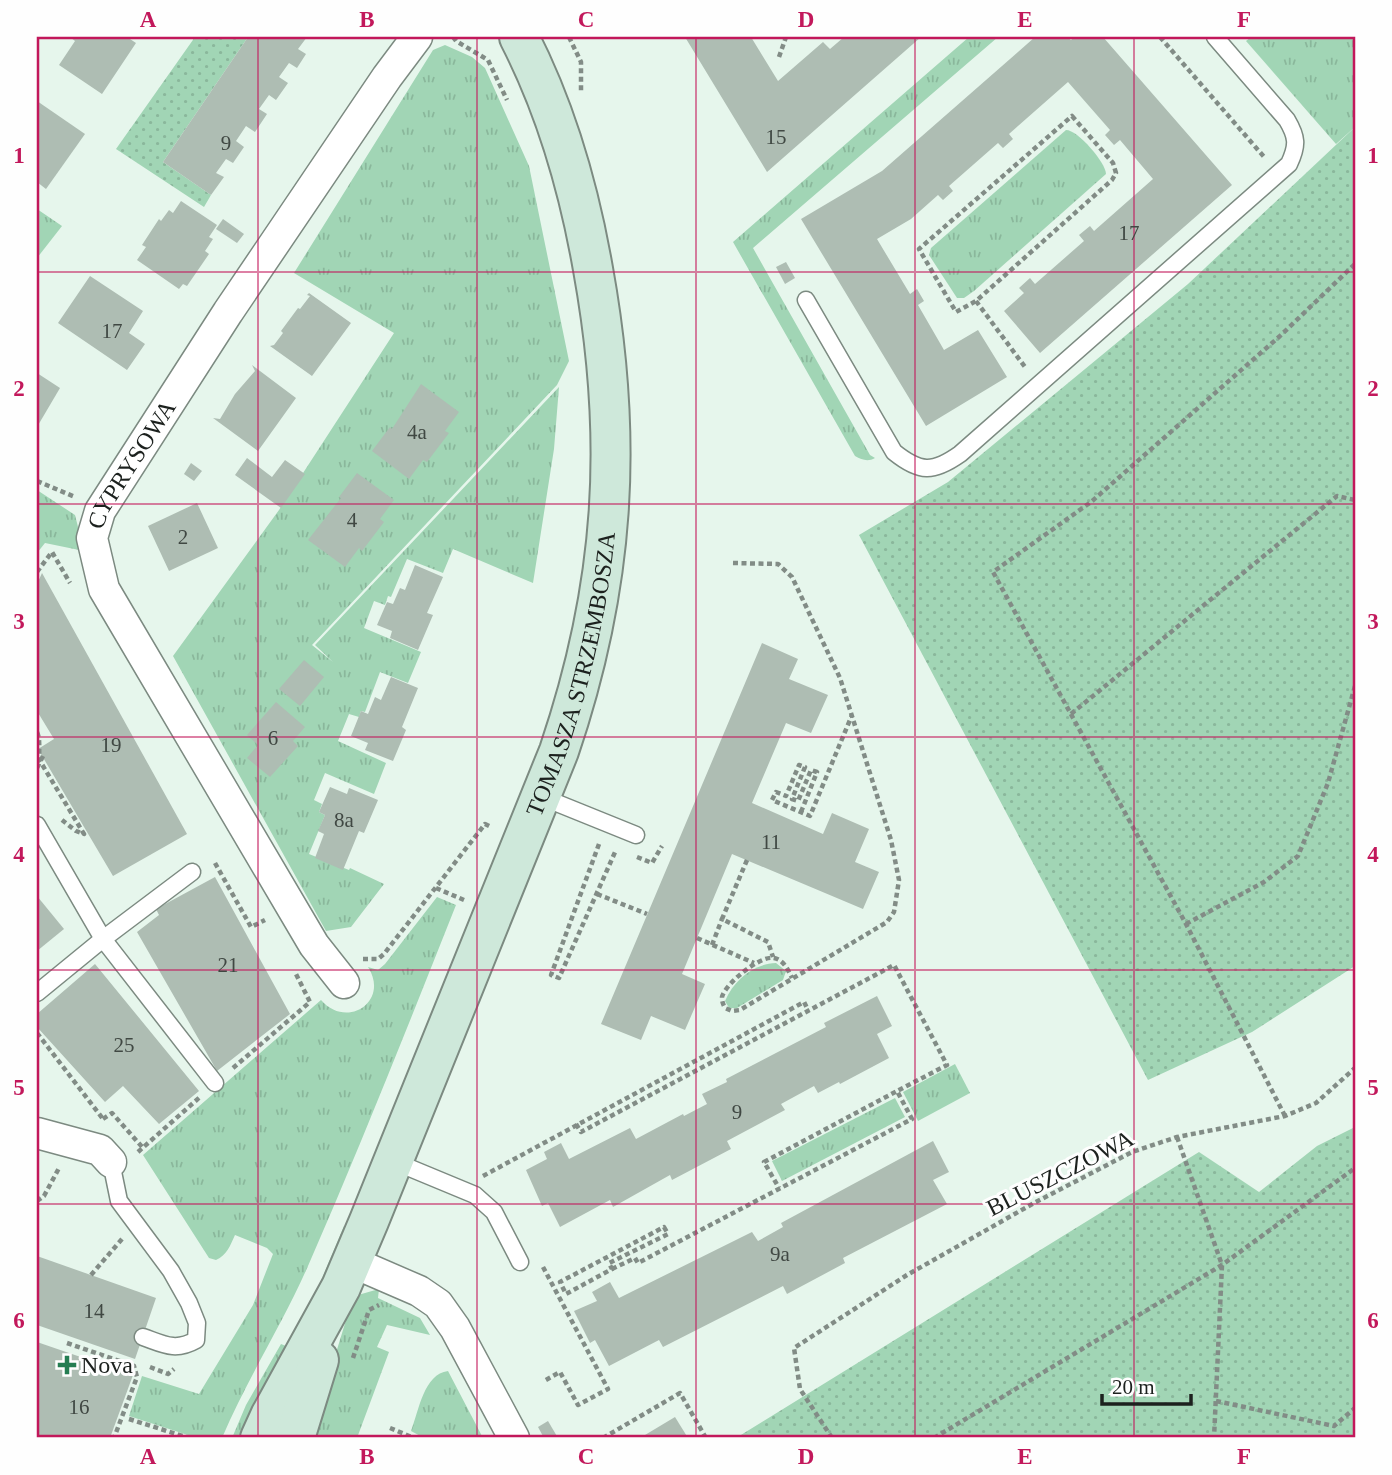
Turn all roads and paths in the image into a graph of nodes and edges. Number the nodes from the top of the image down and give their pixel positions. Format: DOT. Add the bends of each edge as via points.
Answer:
graph roads {
  1 [pos="417,37"];
  2 [pos="453,37"];
  3 [pos="519,37"];
  4 [pos="569,37"];
  5 [pos="786,37"];
  6 [pos="1160,37"];
  7 [pos="1215,37"];
  8 [pos="779,57"];
  9 [pos="581,90"];
  10 [pos="510,107"];
  11 [pos="1269,163"];
  12 [pos="1355,264"];
  13 [pos="806,300"];
  14 [pos="976,301"];
  15 [pos="1030,374"];
  16 [pos="37,481"];
  17 [pos="1355,500"];
  18 [pos="100,511"];
  19 [pos="733,563"];
  20 [pos="1355,686"];
  21 [pos="1071,714"];
  22 [pos="853,715"];
  23 [pos="37,732"];
  24 [pos="41,759"];
  25 [pos="37,768"];
  26 [pos="542,797"];
  27 [pos="801,812"];
  28 [pos="56,815"];
  29 [pos="485,824"];
  30 [pos="37,825"];
  31 [pos="636,835"];
  32 [pos="599,842"];
  33 [pos="617,849"];
  34 [pos="747,860"];
  35 [pos="192,872"];
  36 [pos="436,888"];
  37 [pos="597,894"];
  38 [pos="468,902"];
  39 [pos="647,914"];
  40 [pos="722,919"];
  41 [pos="265,920"];
  42 [pos="1186,924"];
  43 [pos="697,938"];
  44 [pos="103,939"];
  45 [pos="712,945"];
  46 [pos="773,957"];
  47 [pos="754,963"];
  48 [pos="349,970"];
  49 [pos="793,978"];
  50 [pos="37,993"];
  51 [pos="808,1010"];
  52 [pos="37,1033"];
  53 [pos="695,1060"];
  54 [pos="699,1068"];
  55 [pos="1355,1068"];
  56 [pos="215,1083"];
  57 [pos="897,1091"];
  58 [pos="1285,1116"];
  59 [pos="103,1119"];
  60 [pos="576,1124"];
  61 [pos="103,1128"];
  62 [pos="37,1133"];
  63 [pos="1177,1137"];
  64 [pos="70,1142"];
  65 [pos="144,1148"];
  66 [pos="518,1156"];
  67 [pos="393,1161"];
  68 [pos="111,1162"];
  69 [pos="1355,1168"];
  70 [pos="477,1179"];
  71 [pos="489,1185"];
  72 [pos="779,1188"];
  73 [pos="37,1201"];
  74 [pos="520,1262"];
  75 [pos="541,1264"];
  76 [pos="1222,1265"];
  77 [pos="612,1269"];
  78 [pos="346,1275"];
  79 [pos="389,1298"];
  80 [pos="143,1337"];
  81 [pos="68,1343"];
  82 [pos="349,1369"];
  83 [pos="544,1381"];
  84 [pos="1216,1401"];
  85 [pos="1355,1408"];
  86 [pos="129,1419"];
  87 [pos="390,1428"];
  88 [pos="158,1429"];
  89 [pos="156,1436"];
  90 [pos="114,1438"];
  91 [pos="189,1438"];
  92 [pos="260,1438"];
  93 [pos="295,1438"];
  94 [pos="414,1438"];
  95 [pos="514,1438"];
  96 [pos="603,1438"];
  97 [pos="706,1438"];
  98 [pos="832,1438"];
  99 [pos="934,1438"];
  100 [pos="1214,1438"];
  1 -- 18 [label="street, CYPRYSOWA" via="228,312"];
  2 -- 10 [label="path" via="488,60"];
  3 -- 26 [label="street, TOMASZA STRZEMBOSZA" via="550,109 582,210 604,328 611,411 611,489 596,620 578,693"];
  4 -- 9 [label="path" via="581,62"];
  5 -- 8 [label="path"];
  6 -- 11 [label="path"];
  7 -- 13 [label="lane" via="1296,135 1289,164 947,463 927,470 909,465 894,452"];
  12 -- 21 [label="path" via="1091,502 993,572"];
  14 -- 14 [label="path" via="1116,173 1113,163 1072,116 919,249 956,312"];
  14 -- 15 [label="path"];
  16 -- 18 [label="path"];
  17 -- 21 [label="path" via="1337,496"];
  18 -- 48 [label="street, CYPRYSOWA" via="92,538 104,589 314,945"];
  19 -- 22 [label="path" via="778,564 792,577"];
  20 -- 42 [label="path" via="1328,783 1297,856 1264,882"];
  21 -- 42 [label="path"];
  22 -- 27 [label="path" via="810,816"];
  22 -- 49 [label="path" via="891,839 899,880 894,912 887,922"];
  23 -- 24 [label="path"];
  24 -- 25 [label="path"];
  24 -- 28 [label="path" via="83,834"];
  26 -- 31 [label="lane"];
  26 -- 67 [label="street, TOMASZA STRZEMBOSZA"];
  27 -- 27 [label="path" via="817,772 811,770 798,802 792,799 805,767 799,765 786,796 776,792 772,800"];
  29 -- 36 [label="path"];
  30 -- 44 [label="lane"];
  32 -- 37 [label="path" via="551,975 559,978"];
  33 -- 37 [label="path"];
  34 -- 40 [label="path"];
  35 -- 41 [label="path" via="214,862 251,927"];
  35 -- 44 [label="lane"];
  36 -- 38 [label="path"];
  36 -- 48 [label="path" via="384,954"];
  37 -- 39 [label="path"];
  40 -- 45 [label="path"];
  40 -- 46 [label="path" via="768,942"];
  42 -- 58 [label="path"];
  43 -- 45 [label="path"];
  44 -- 50 [label="lane"];
  44 -- 56 [label="lane"];
  45 -- 47 [label="path"];
  46 -- 47 [label="path"];
  46 -- 49 [label="path" via="782,961"];
  47 -- 49 [label="path" via="726,989 725,1008 740,1010"];
  51 -- 53 [label="path" via="804,1002"];
  51 -- 54 [label="path"];
  51 -- 57 [label="path" via="894,965 947,1065"];
  52 -- 59 [label="path"];
  53 -- 54 [label="path"];
  53 -- 60 [label="path"];
  54 -- 60 [label="path" via="581,1132"];
  55 -- 58 [label="path, BLUSZCZOWA" via="1316,1103"];
  57 -- 72 [label="path" via="764,1162"];
  57 -- 72 [label="path" via="912,1119"];
  58 -- 63 [label="path, BLUSZCZOWA"];
  59 -- 61 [label="path"];
  59 -- 65 [label="path" via="112,1113"];
  60 -- 66 [label="path"];
  62 -- 64 [label="street"];
  63 -- 76 [label="path"];
  63 -- 98 [label="path, BLUSZCZOWA" via="1132,1152 1023,1209 907,1275 794,1348 800,1389"];
  64 -- 68 [label="street" via="100,1150"];
  64 -- 73 [label="path" via="65,1159"];
  67 -- 74 [label="lane" via="487,1204"];
  67 -- 78 [label="street, TOMASZA STRZEMBOSZA"];
  68 -- 80 [label="lane" via="120,1200 171,1271 197,1323 196,1340 184,1347"];
  69 -- 76 [label="path"];
  70 -- 71 [label="path"];
  72 -- 77 [label="path" via="638,1262 635,1258"];
  75 -- 83 [label="path" via="608,1389 578,1405 560,1372"];
  76 -- 84 [label="path"];
  76 -- 99 [label="path"];
  77 -- 77 [label="path" via="566,1294 560,1282 664,1227 668,1234 609,1264"];
  78 -- 92 [label="street, TOMASZA STRZEMBOSZA"];
  78 -- 93 [label="street, TOMASZA STRZEMBOSZA"];
  78 -- 95 [label="street" via="419,1291 438,1304 456,1328"];
  79 -- 82 [label="path" via="369,1310"];
  81 -- 90 [label="path" via="135,1363 137,1377"];
  84 -- 85 [label="path" via="1334,1426"];
  84 -- 100 [label="path"];
  86 -- 88 [label="path"];
  87 -- 94 [label="path"];
  88 -- 89 [label="path"];
  88 -- 91 [label="path"];
  96 -- 97 [label="path" via="680,1392"];
}
